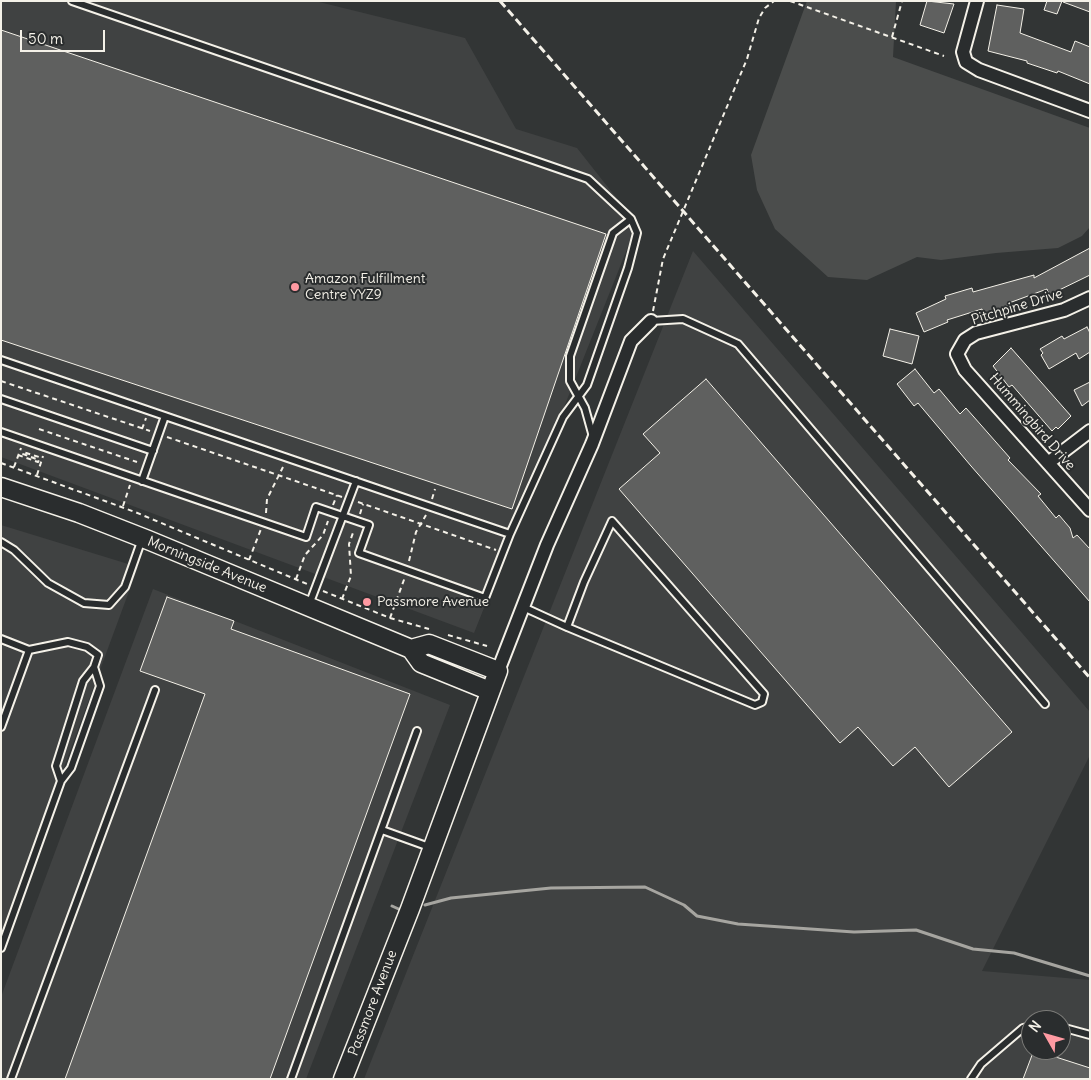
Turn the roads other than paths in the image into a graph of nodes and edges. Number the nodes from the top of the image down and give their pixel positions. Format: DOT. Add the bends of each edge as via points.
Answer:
graph roads {
  1 [pos="72,1"];
  2 [pos="977,1"];
  3 [pos="1090,112"];
  4 [pos="631,219"];
  5 [pos="1090,298"];
  6 [pos="651,321"];
  7 [pos="1,360"];
  8 [pos="972,376"];
  9 [pos="577,396"];
  10 [pos="1,399"];
  11 [pos="165,416"];
  12 [pos="1090,431"];
  13 [pos="1,432"];
  14 [pos="594,439"];
  15 [pos="153,451"];
  16 [pos="1048,463"];
  17 [pos="142,481"];
  18 [pos="356,481"];
  19 [pos="1,487"];
  20 [pos="1090,510"];
  21 [pos="342,516"];
  22 [pos="510,534"];
  23 [pos="142,538"];
  24 [pos="1,542"];
  25 [pos="308,607"];
  26 [pos="523,607"];
  27 [pos="567,627"];
  28 [pos="1,639"];
  29 [pos="411,648"];
  30 [pos="29,650"];
  31 [pos="94,667"];
  32 [pos="498,672"];
  33 [pos="155,690"];
  34 [pos="490,691"];
  35 [pos="1045,704"];
  36 [pos="1,727"];
  37 [pos="417,732"];
  38 [pos="61,781"];
  39 [pos="382,830"];
  40 [pos="432,849"];
  41 [pos="1,948"];
  42 [pos="1021,1030"];
  43 [pos="1071,1030"];
  44 [pos="1090,1035"];
  45 [pos="11,1079"];
  46 [pos="291,1079"];
  47 [pos="343,1079"];
  48 [pos="971,1079"];
  1 -- 4 [label="lane" via="588,180"];
  2 -- 3 [label="street" via="963,52 966,62 979,70"];
  4 -- 9 [label="lane" via="637,233 628,268 587,386"];
  4 -- 9 [label="lane" via="613,234 570,356 570,381"];
  5 -- 8 [label="street, Pitchpine Drive" via="1064,310 976,334 965,340 957,354"];
  6 -- 14 [label="street, Passmore Avenue" via="631,340"];
  6 -- 35 [label="lane" via="683,319 738,344"];
  7 -- 11 [label="lane"];
  8 -- 16 [label="street, Hummingbird Drive"];
  9 -- 14 [label="lane" via="585,408"];
  9 -- 22 [label="lane" via="563,417"];
  10 -- 15 [label="lane"];
  11 -- 15 [label="lane"];
  11 -- 18 [label="lane"];
  12 -- 16 [label="street"];
  13 -- 17 [label="lane"];
  14 -- 26 [label="street, Passmore Avenue"];
  15 -- 17 [label="lane"];
  16 -- 20 [label="street, Hummingbird Drive"];
  17 -- 21 [label="lane" via="306,537 316,507"];
  18 -- 21 [label="lane"];
  18 -- 22 [label="lane"];
  19 -- 23 [label="main road, Morningside Avenue"];
  21 -- 22 [label="lane" via="369,525 359,553 485,598"];
  21 -- 25 [label="lane"];
  23 -- 24 [label="lane" via="125,587 109,606 84,603 48,583 14,550"];
  23 -- 25 [label="main road, Morningside Avenue"];
  25 -- 29 [label="main road, Morningside Avenue"];
  26 -- 27 [label="lane"];
  26 -- 32 [label="street, Passmore Avenue"];
  27 -- 27 [label="lane" via="755,705 762,702 764,694 612,521"];
  28 -- 30 [label="lane"];
  29 -- 32 [label="main road, Morningside Avenue" via="429,644"];
  29 -- 34 [label="main road, Morningside Avenue" via="421,663"];
  30 -- 31 [label="lane" via="68,642 87,647 98,655"];
  30 -- 36 [label="lane"];
  31 -- 38 [label="lane" via="83,681 56,766"];
  31 -- 38 [label="lane" via="100,686 71,768"];
  32 -- 34 [label="main road, Passmore Avenue"];
  33 -- 45 [label="lane"];
  34 -- 40 [label="main road, Passmore Avenue"];
  37 -- 39 [label="lane"];
  38 -- 41 [label="lane"];
  39 -- 40 [label="lane"];
  39 -- 46 [label="lane"];
  40 -- 47 [label="main road, Passmore Avenue"];
  42 -- 48 [label="lane" via="988,1058"];
  43 -- 44 [label="lane"];
}
